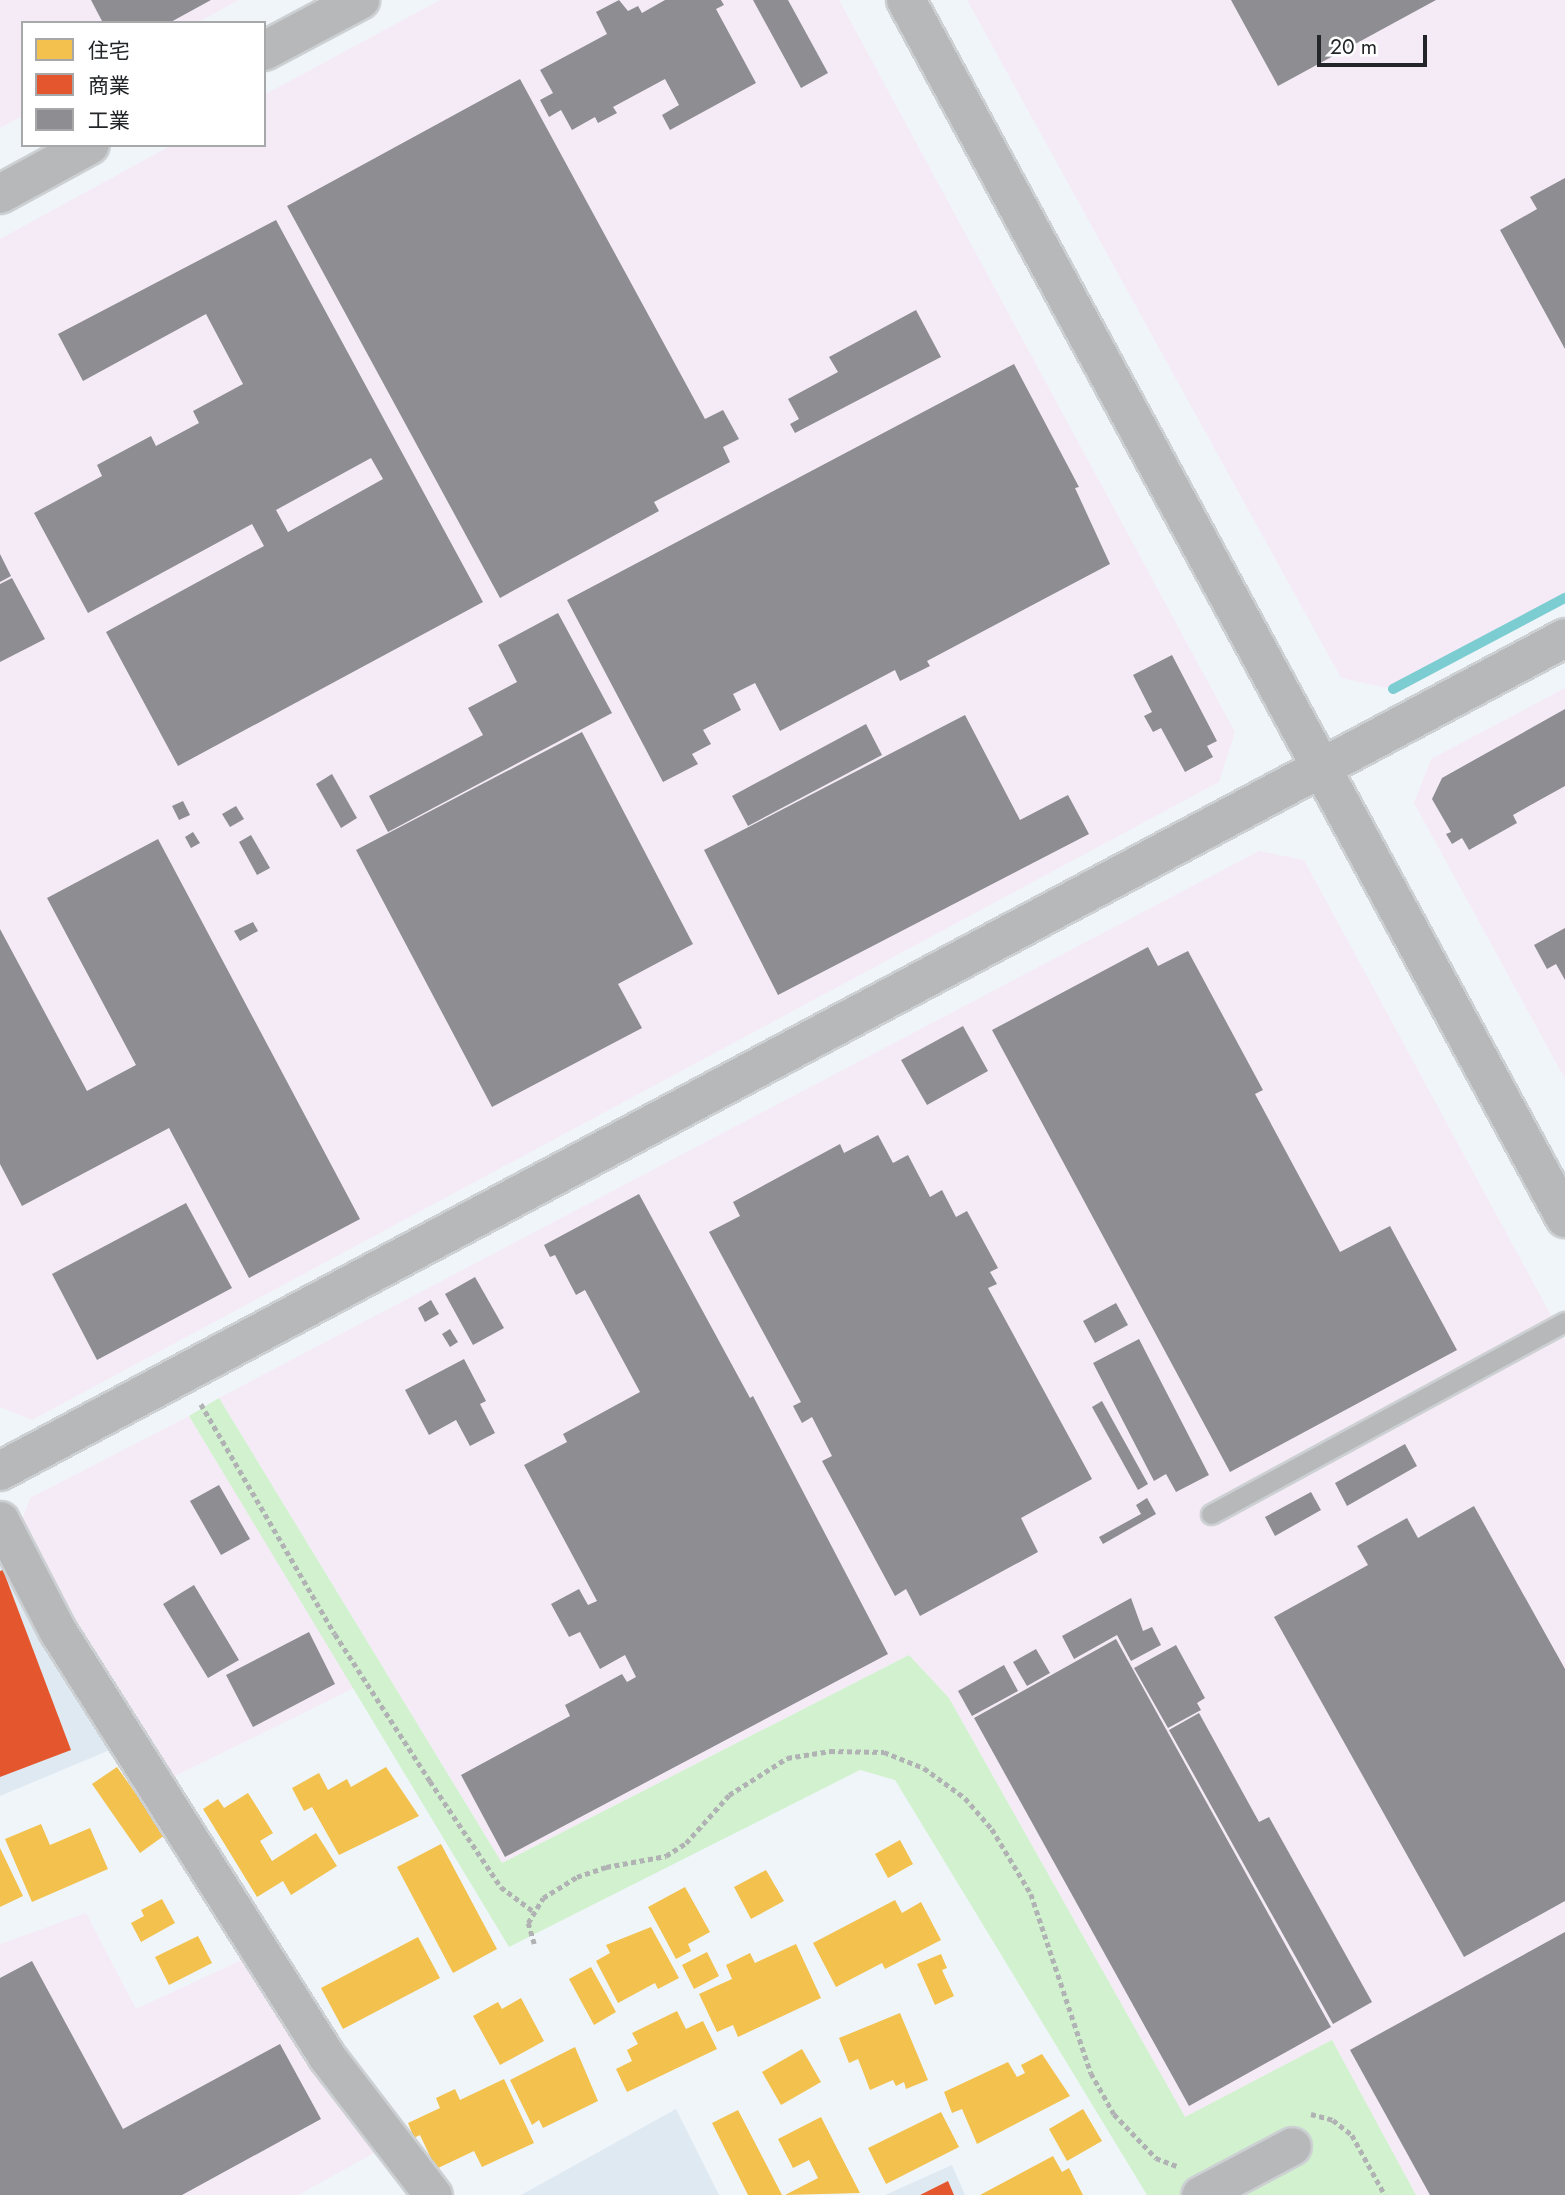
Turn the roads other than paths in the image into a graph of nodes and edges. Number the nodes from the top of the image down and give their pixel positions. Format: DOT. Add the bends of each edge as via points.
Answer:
graph roads {
  1 [pos="360,0"];
  2 [pos="906,0"];
  3 [pos="314,11"];
  4 [pos="266,49"];
  5 [pos="86,147"];
  6 [pos="0,194"];
  7 [pos="1565,638"];
  8 [pos="1320,768"];
  9 [pos="1565,1218"];
  10 [pos="1565,1322"];
  11 [pos="0,1471"];
  12 [pos="1211,1514"];
  13 [pos="0,1520"];
  14 [pos="1292,2146"];
  15 [pos="1190,2181"];
  16 [pos="433,2195"];
  1 -- 3 [label="street"];
  2 -- 8 [label="street"];
  3 -- 4 [label="street"];
  5 -- 6 [label="street"];
  7 -- 8 [label="street"];
  8 -- 9 [label="street"];
  8 -- 11 [label="street"];
  10 -- 12 [label="lane"];
  13 -- 16 [label="street" via="57,1630 327,2057"];
  14 -- 15 [label="street"];
}
